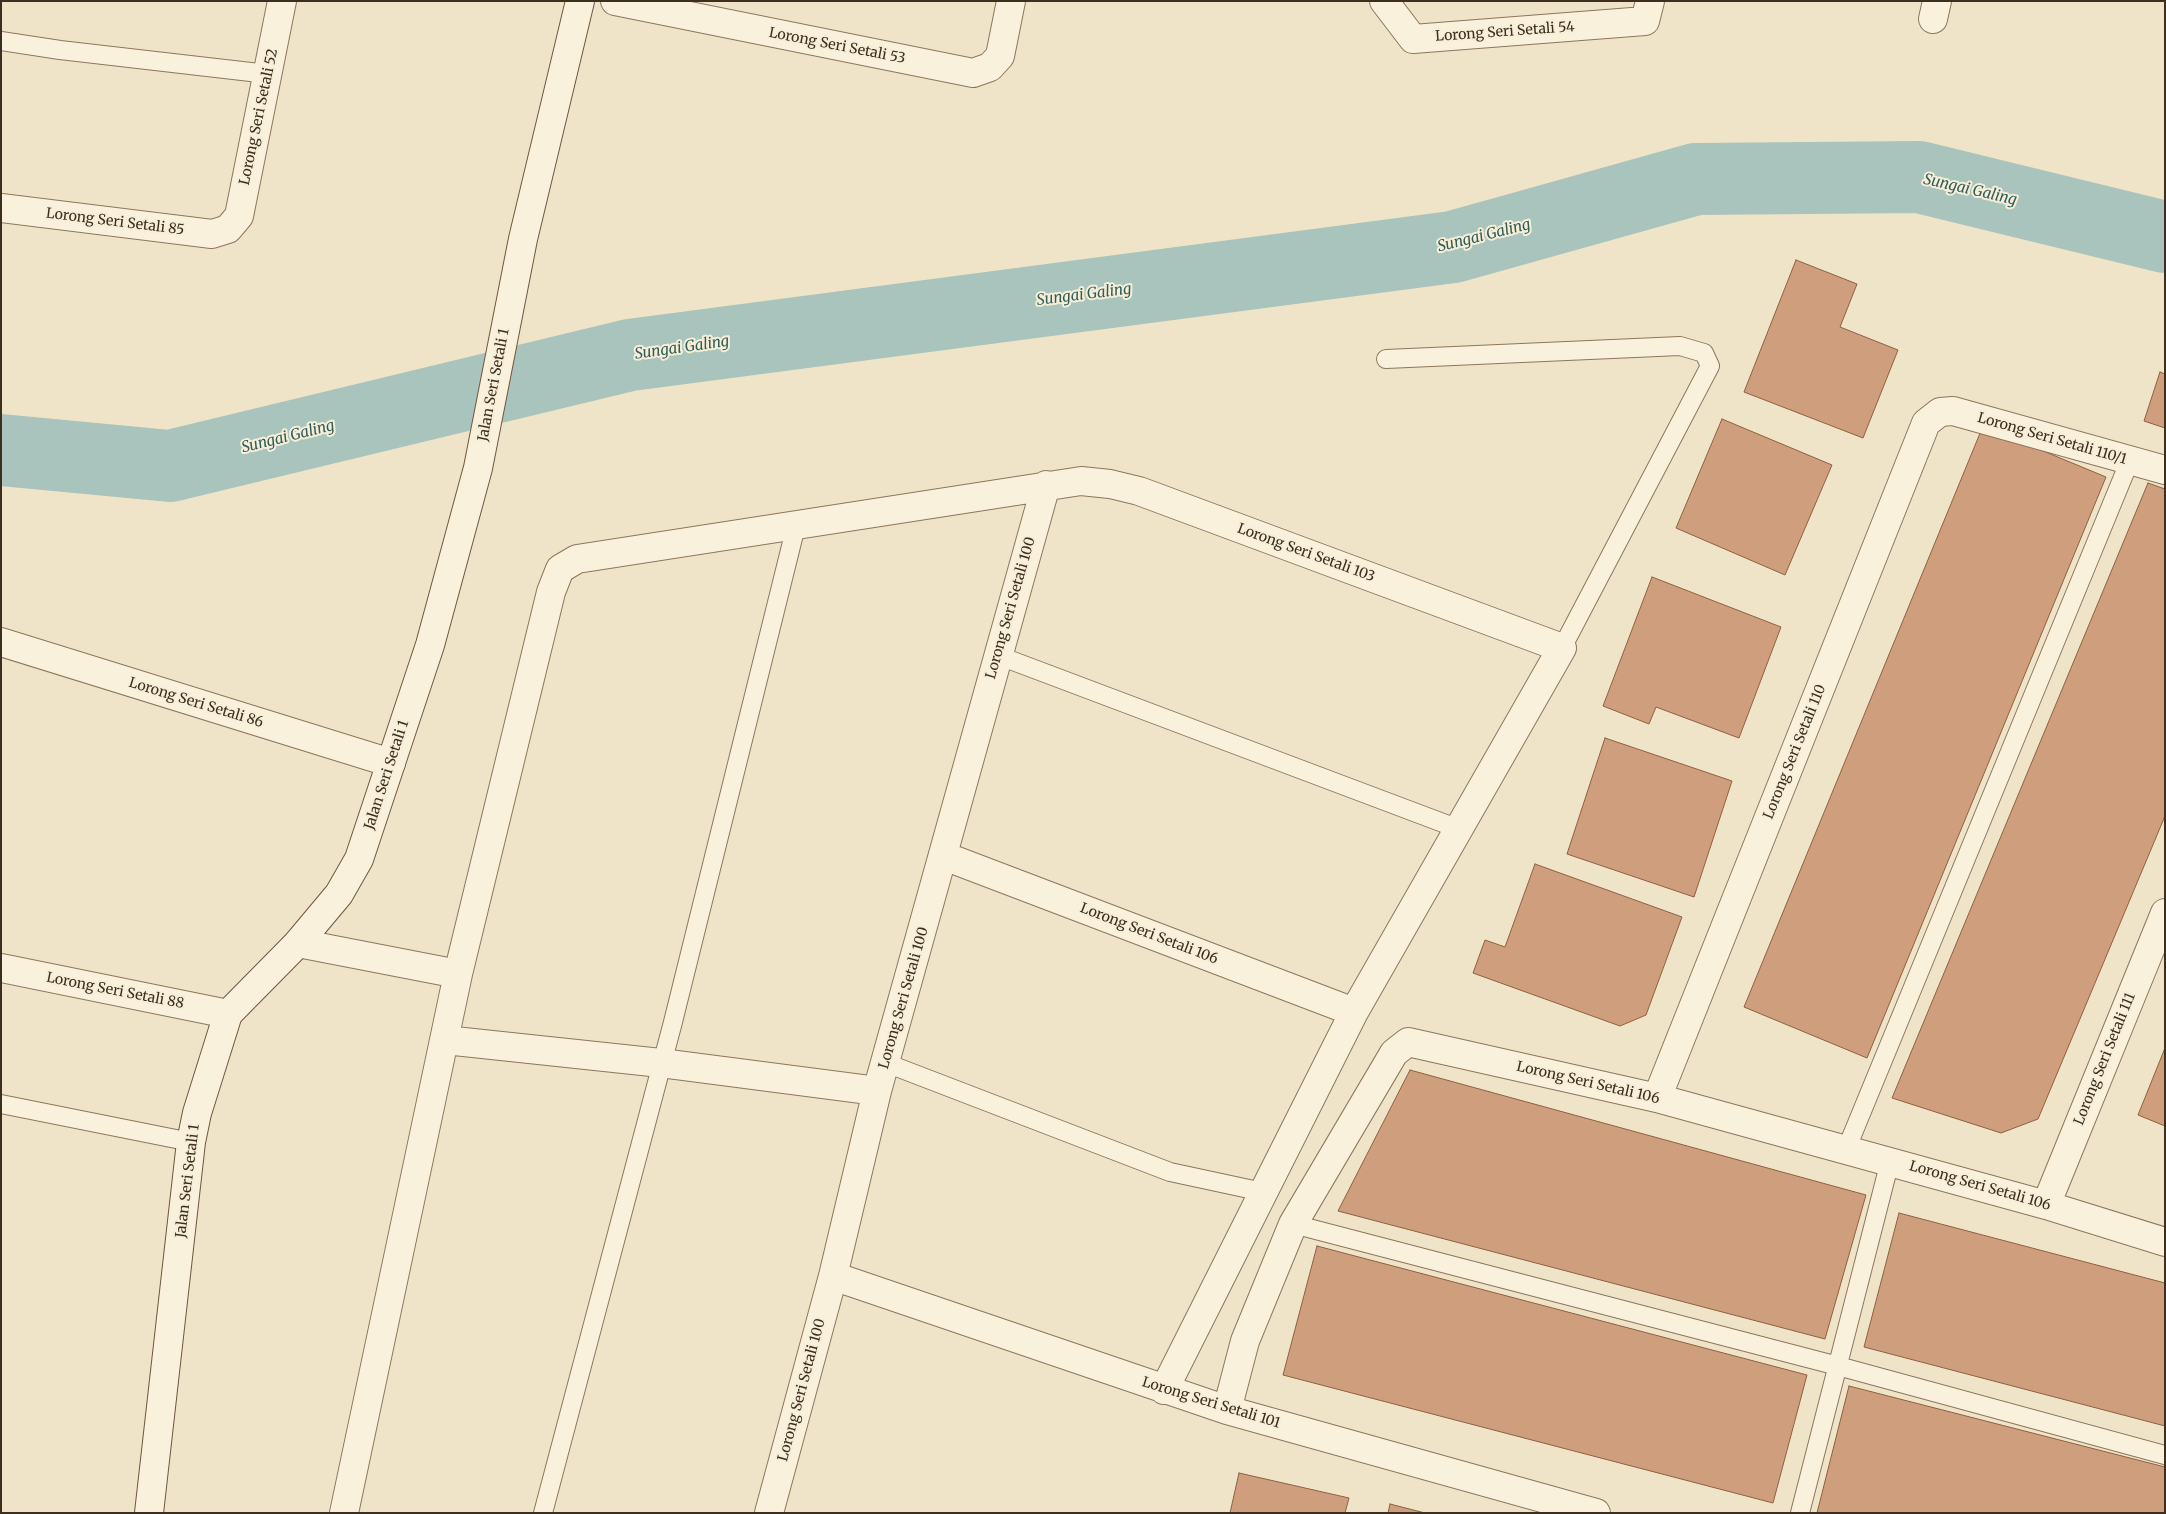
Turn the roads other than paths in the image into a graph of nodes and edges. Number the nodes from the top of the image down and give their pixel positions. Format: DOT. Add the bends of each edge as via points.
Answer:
graph roads {
  1 [pos="282,1"];
  2 [pos="580,1"];
  3 [pos="615,1"];
  4 [pos="1011,1"];
  5 [pos="1384,1"];
  6 [pos="1647,11"];
  7 [pos="1,41"];
  8 [pos="268,74"];
  9 [pos="1,208"];
  10 [pos="228,229"];
  11 [pos="1386,359"];
  12 [pos="1940,412"];
  13 [pos="2130,460"];
  14 [pos="2165,470"];
  15 [pos="1046,485"];
  16 [pos="796,526"];
  17 [pos="1,642"];
  18 [pos="1562,648"];
  19 [pos="997,655"];
  20 [pos="391,763"];
  21 [pos="1459,829"];
  22 [pos="944,856"];
  23 [pos="2165,912"];
  24 [pos="298,943"];
  25 [pos="1,968"];
  26 [pos="458,974"];
  27 [pos="1354,1012"];
  28 [pos="228,1014"];
  29 [pos="445,1040"];
  30 [pos="661,1063"];
  31 [pos="886,1063"];
  32 [pos="877,1091"];
  33 [pos="1657,1098"];
  34 [pos="1,1104"];
  35 [pos="190,1142"];
  36 [pos="1846,1150"];
  37 [pos="1890,1161"];
  38 [pos="1263,1192"];
  39 [pos="2046,1205"];
  40 [pos="1293,1224"];
  41 [pos="2165,1242"];
  42 [pos="833,1276"];
  43 [pos="1838,1366"];
  44 [pos="1164,1390"];
  45 [pos="1227,1410"];
  46 [pos="2165,1455"];
  47 [pos="149,1513"];
  48 [pos="344,1513"];
  49 [pos="543,1513"];
  50 [pos="769,1513"];
  51 [pos="1596,1513"];
  52 [pos="1800,1513"];
  1 -- 8 [label="street, Lorong Seri Setali 52"];
  2 -- 20 [label="street, Jalan Seri Setali 1" via="523,239 478,468 430,645"];
  3 -- 4 [label="street, Lorong Seri Setali 53" via="973,73 990,67 1000,56"];
  5 -- 6 [label="street, Lorong Seri Setali 54" via="1412,38"];
  7 -- 8 [label="lane"];
  8 -- 10 [label="street, Lorong Seri Setali 52" via="239,216"];
  9 -- 10 [label="street, Lorong Seri Setali 85" via="212,234"];
  11 -- 18 [label="lane" via="1680,346 1704,353 1710,366"];
  12 -- 13 [label="street, Lorong Seri Setali 110/1" via="1953,411"];
  12 -- 33 [label="street, Lorong Seri Setali 110" via="1926,423"];
  13 -- 14 [label="street, Lorong Seri Setali 110/1"];
  13 -- 36 [label="lane"];
  15 -- 16 [label="street, Lorong Seri Setali 103"];
  15 -- 18 [label="street, Lorong Seri Setali 103" via="1081,481 1139,491"];
  15 -- 19 [label="street, Lorong Seri Setali 100"];
  16 -- 26 [label="street, Lorong Seri Setali 103" via="577,559 560,569 551,592"];
  16 -- 30 [label="lane"];
  17 -- 20 [label="street, Lorong Seri Setali 86"];
  18 -- 21 [label="street"];
  19 -- 21 [label="lane"];
  19 -- 22 [label="street, Lorong Seri Setali 100"];
  20 -- 24 [label="street, Jalan Seri Setali 1" via="359,859 339,894"];
  21 -- 27 [label="street"];
  22 -- 27 [label="street, Lorong Seri Setali 106"];
  22 -- 31 [label="street, Lorong Seri Setali 100"];
  23 -- 39 [label="street, Lorong Seri Setali 111"];
  24 -- 26 [label="street"];
  24 -- 28 [label="street, Jalan Seri Setali 1"];
  25 -- 28 [label="street, Lorong Seri Setali 88"];
  26 -- 29 [label="street"];
  27 -- 38 [label="street"];
  28 -- 35 [label="street, Jalan Seri Setali 1"];
  29 -- 30 [label="street"];
  29 -- 48 [label="street"];
  30 -- 32 [label="street"];
  30 -- 49 [label="lane"];
  31 -- 32 [label="street, Lorong Seri Setali 100"];
  31 -- 38 [label="lane" via="1170,1172"];
  32 -- 42 [label="street, Lorong Seri Setali 100"];
  33 -- 36 [label="street, Lorong Seri Setali 106"];
  33 -- 40 [label="street, Lorong Seri Setali 106" via="1408,1042 1394,1053"];
  34 -- 35 [label="lane"];
  35 -- 47 [label="street, Jalan Seri Setali 1"];
  36 -- 37 [label="street, Lorong Seri Setali 106"];
  37 -- 39 [label="street, Lorong Seri Setali 106"];
  37 -- 43 [label="lane"];
  38 -- 44 [label="street"];
  39 -- 41 [label="street, Lorong Seri Setali 106"];
  40 -- 43 [label="lane"];
  40 -- 45 [label="street, Lorong Seri Setali 106" via="1245,1340"];
  42 -- 44 [label="street, Lorong Seri Setali 101"];
  42 -- 50 [label="street, Lorong Seri Setali 100"];
  43 -- 46 [label="lane"];
  43 -- 52 [label="lane"];
  44 -- 45 [label="street, Lorong Seri Setali 101"];
  45 -- 51 [label="street, Lorong Seri Setali 101"];
}
